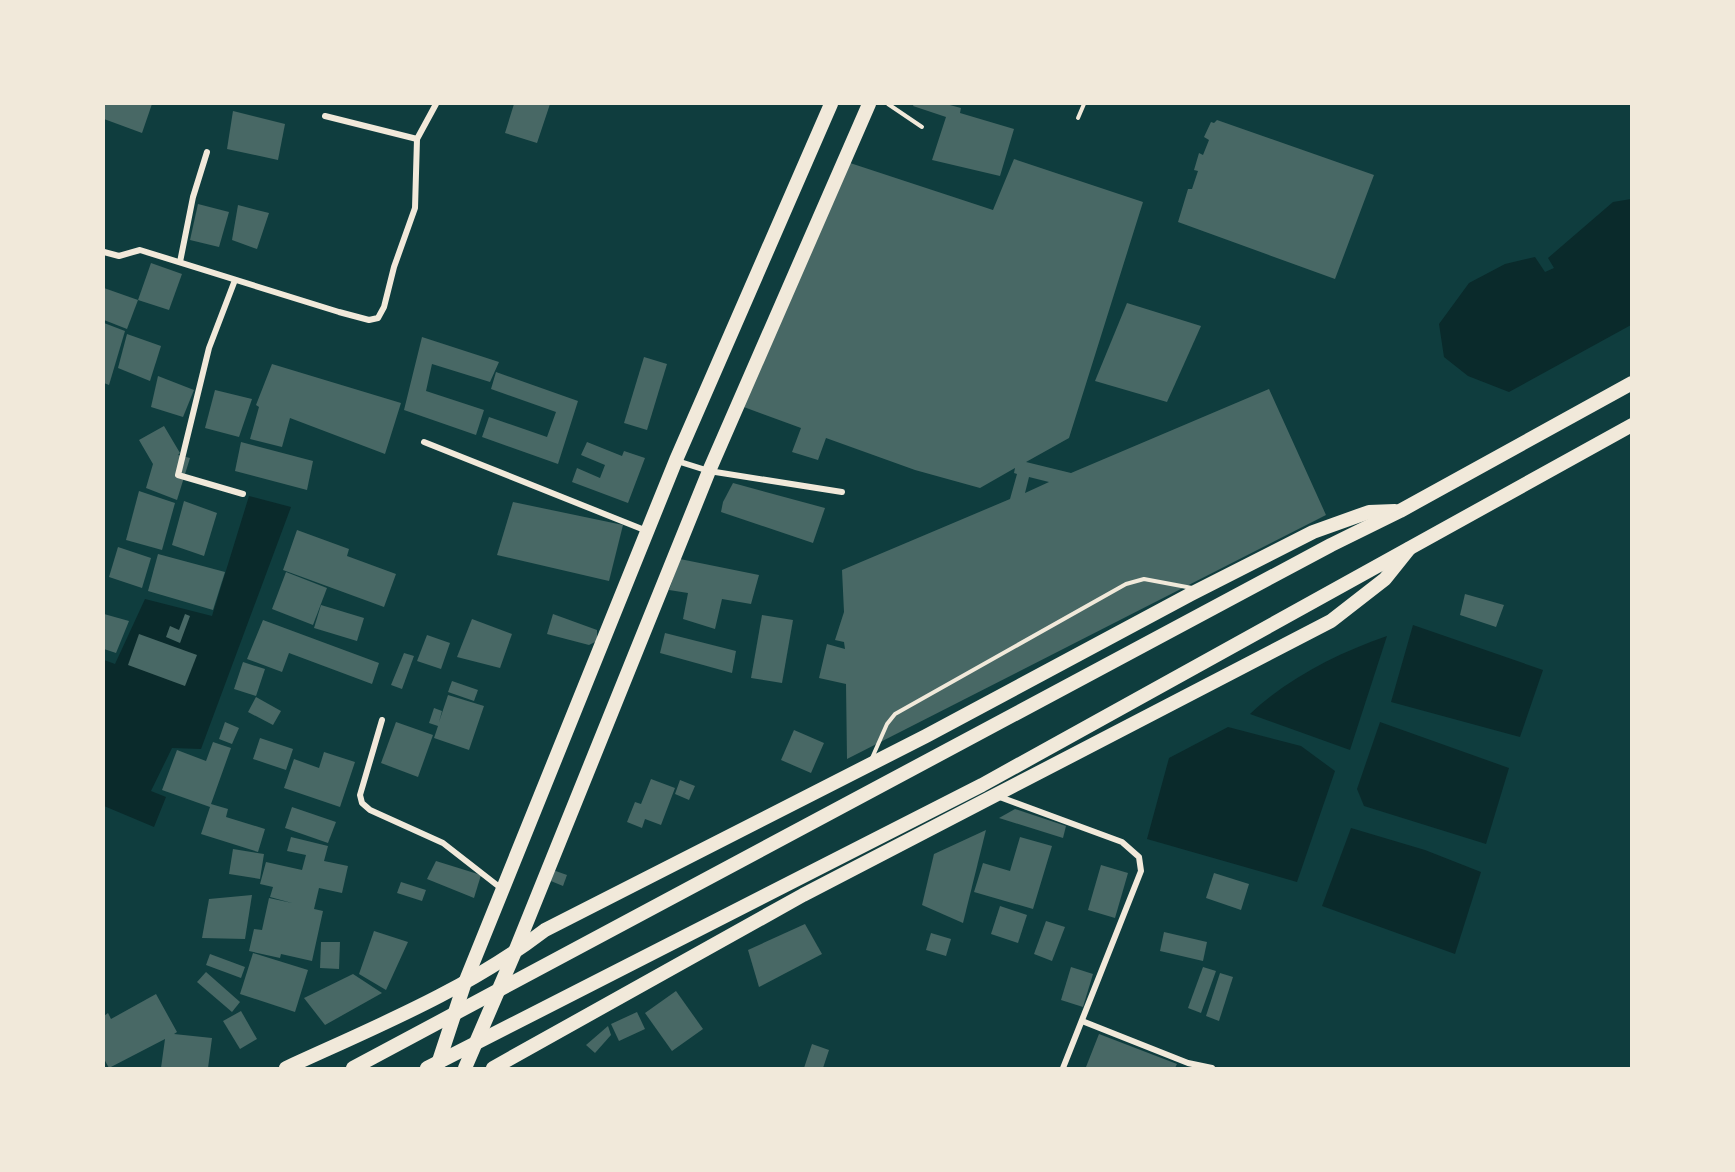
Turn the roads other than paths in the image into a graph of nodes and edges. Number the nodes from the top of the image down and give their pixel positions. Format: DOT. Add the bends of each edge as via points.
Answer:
graph roads {
  1 [pos="435,104"];
  2 [pos="831,104"];
  3 [pos="869,104"];
  4 [pos="1084,104"];
  5 [pos="325,116"];
  6 [pos="1078,118"];
  7 [pos="417,139"];
  8 [pos="207,152"];
  9 [pos="104,252"];
  10 [pos="180,262"];
  11 [pos="235,279"];
  12 [pos="1632,383"];
  13 [pos="1632,425"];
  14 [pos="424,442"];
  15 [pos="676,460"];
  16 [pos="708,471"];
  17 [pos="842,492"];
  18 [pos="243,494"];
  19 [pos="1400,511"];
  20 [pos="647,531"];
  21 [pos="1412,545"];
  22 [pos="1200,590"];
  23 [pos="382,720"];
  24 [pos="869,764"];
  25 [pos="997,796"];
  26 [pos="502,890"];
  27 [pos="514,954"];
  28 [pos="464,985"];
  29 [pos="1082,1021"];
  30 [pos="286,1068"];
  31 [pos="353,1068"];
  32 [pos="427,1068"];
  33 [pos="437,1068"];
  34 [pos="465,1068"];
  35 [pos="493,1068"];
  36 [pos="1063,1068"];
  37 [pos="1212,1068"];
  1 -- 7 [label="street"];
  2 -- 15 [label="highway"];
  3 -- 16 [label="highway"];
  4 -- 6 [label="lane"];
  5 -- 7 [label="street"];
  7 -- 11 [label="street" via="415,208 378,318 369,320"];
  8 -- 10 [label="street"];
  9 -- 10 [label="street" via="119,256 140,250"];
  10 -- 11 [label="street"];
  11 -- 18 [label="street" via="209,348 178,475"];
  12 -- 19 [label="highway"];
  13 -- 21 [label="highway"];
  14 -- 20 [label="street"];
  15 -- 16 [label="street"];
  15 -- 20 [label="highway"];
  16 -- 17 [label="street"];
  16 -- 27 [label="highway"];
  19 -- 22 [label="highway" via="1370,512 1313,532"];
  19 -- 31 [label="highway"];
  20 -- 26 [label="highway"];
  21 -- 25 [label="highway" via="1385,579 1330,621"];
  21 -- 32 [label="highway" via="982,785"];
  22 -- 24 [label="highway"];
  22 -- 24 [label="lane" via="1144,579 1126,584 895,714"];
  23 -- 26 [label="street" via="360,795 362,803 443,843"];
  24 -- 27 [label="highway" via="545,930"];
  25 -- 29 [label="street" via="1122,842 1139,856 1141,871"];
  25 -- 35 [label="highway" via="803,895"];
  26 -- 28 [label="highway"];
  27 -- 28 [label="highway"];
  27 -- 34 [label="highway"];
  28 -- 30 [label="highway"];
  28 -- 33 [label="highway"];
  29 -- 36 [label="street"];
  29 -- 37 [label="street" via="1188,1063"];
}
